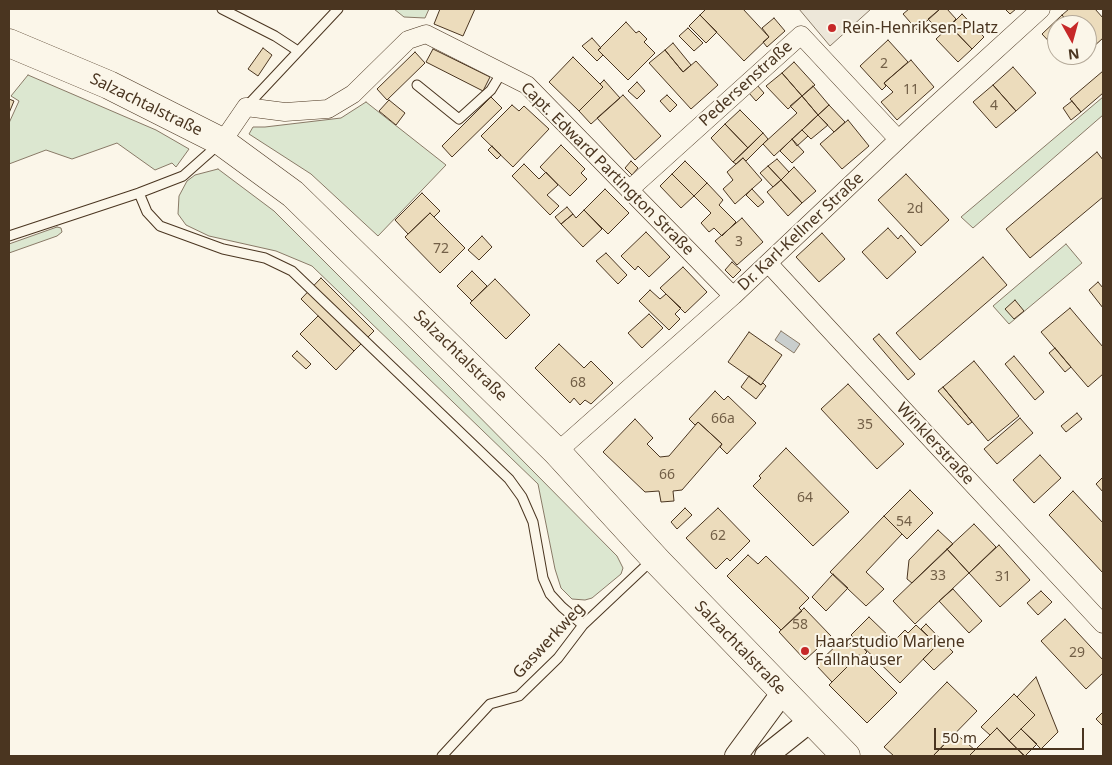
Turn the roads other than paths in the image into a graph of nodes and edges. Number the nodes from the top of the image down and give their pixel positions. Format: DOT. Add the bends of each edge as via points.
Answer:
graph roads {
  1 [pos="222,9"];
  2 [pos="338,9"];
  3 [pos="1041,9"];
  4 [pos="9,43"];
  5 [pos="298,51"];
  6 [pos="502,72"];
  7 [pos="417,85"];
  8 [pos="246,107"];
  9 [pos="898,139"];
  10 [pos="222,142"];
  11 [pos="629,190"];
  12 [pos="139,193"];
  13 [pos="9,236"];
  14 [pos="768,263"];
  15 [pos="733,296"];
  16 [pos="557,452"];
  17 [pos="654,558"];
  18 [pos="1103,624"];
  19 [pos="582,625"];
  20 [pos="782,692"];
  21 [pos="810,721"];
  22 [pos="442,756"];
  23 [pos="736,756"];
  24 [pos="766,756"];
  25 [pos="846,756"];
  1 -- 5 [label="lane"];
  2 -- 5 [label="lane"];
  3 -- 9 [label="street, Dr. Karl-Kellner Straße"];
  4 -- 10 [label="main road, Salzachtalstraße" via="109,85"];
  5 -- 8 [label="lane"];
  6 -- 7 [label="lane" via="491,90 459,119"];
  6 -- 8 [label="street, Capt. Edward Partington Straße" via="426,34 408,40 353,94 328,109 285,112"];
  6 -- 11 [label="street, Capt. Edward Partington Straße" via="527,84"];
  8 -- 10 [label="street"];
  9 -- 11 [label="street, Pedersenstraße" via="801,35"];
  9 -- 14 [label="street, Dr. Karl-Kellner Straße"];
  10 -- 12 [label="lane" via="183,176"];
  10 -- 16 [label="main road, Salzachtalstraße" via="293,194"];
  11 -- 15 [label="street, Capt. Edward Partington Straße"];
  12 -- 13 [label="lane"];
  12 -- 19 [label="lane" via="148,212 160,226 223,249 265,258 292,271 509,479 522,496 532,522 543,578 550,594"];
  14 -- 15 [label="street, Dr. Karl-Kellner Straße"];
  14 -- 18 [label="street, Winklerstraße"];
  15 -- 16 [label="street, Dr. Karl-Kellner Straße"];
  16 -- 17 [label="main road, Salzachtalstraße"];
  17 -- 19 [label="lane, Gaswerkweg"];
  17 -- 20 [label="main road, Salzachtalstraße"];
  19 -- 22 [label="lane, Gaswerkweg" via="558,658 519,696 490,704"];
  20 -- 21 [label="main road, Salzachtalstraße"];
  20 -- 23 [label="street"];
  21 -- 24 [label="street"];
  21 -- 25 [label="main road, Salzachtalstraße"];
}
